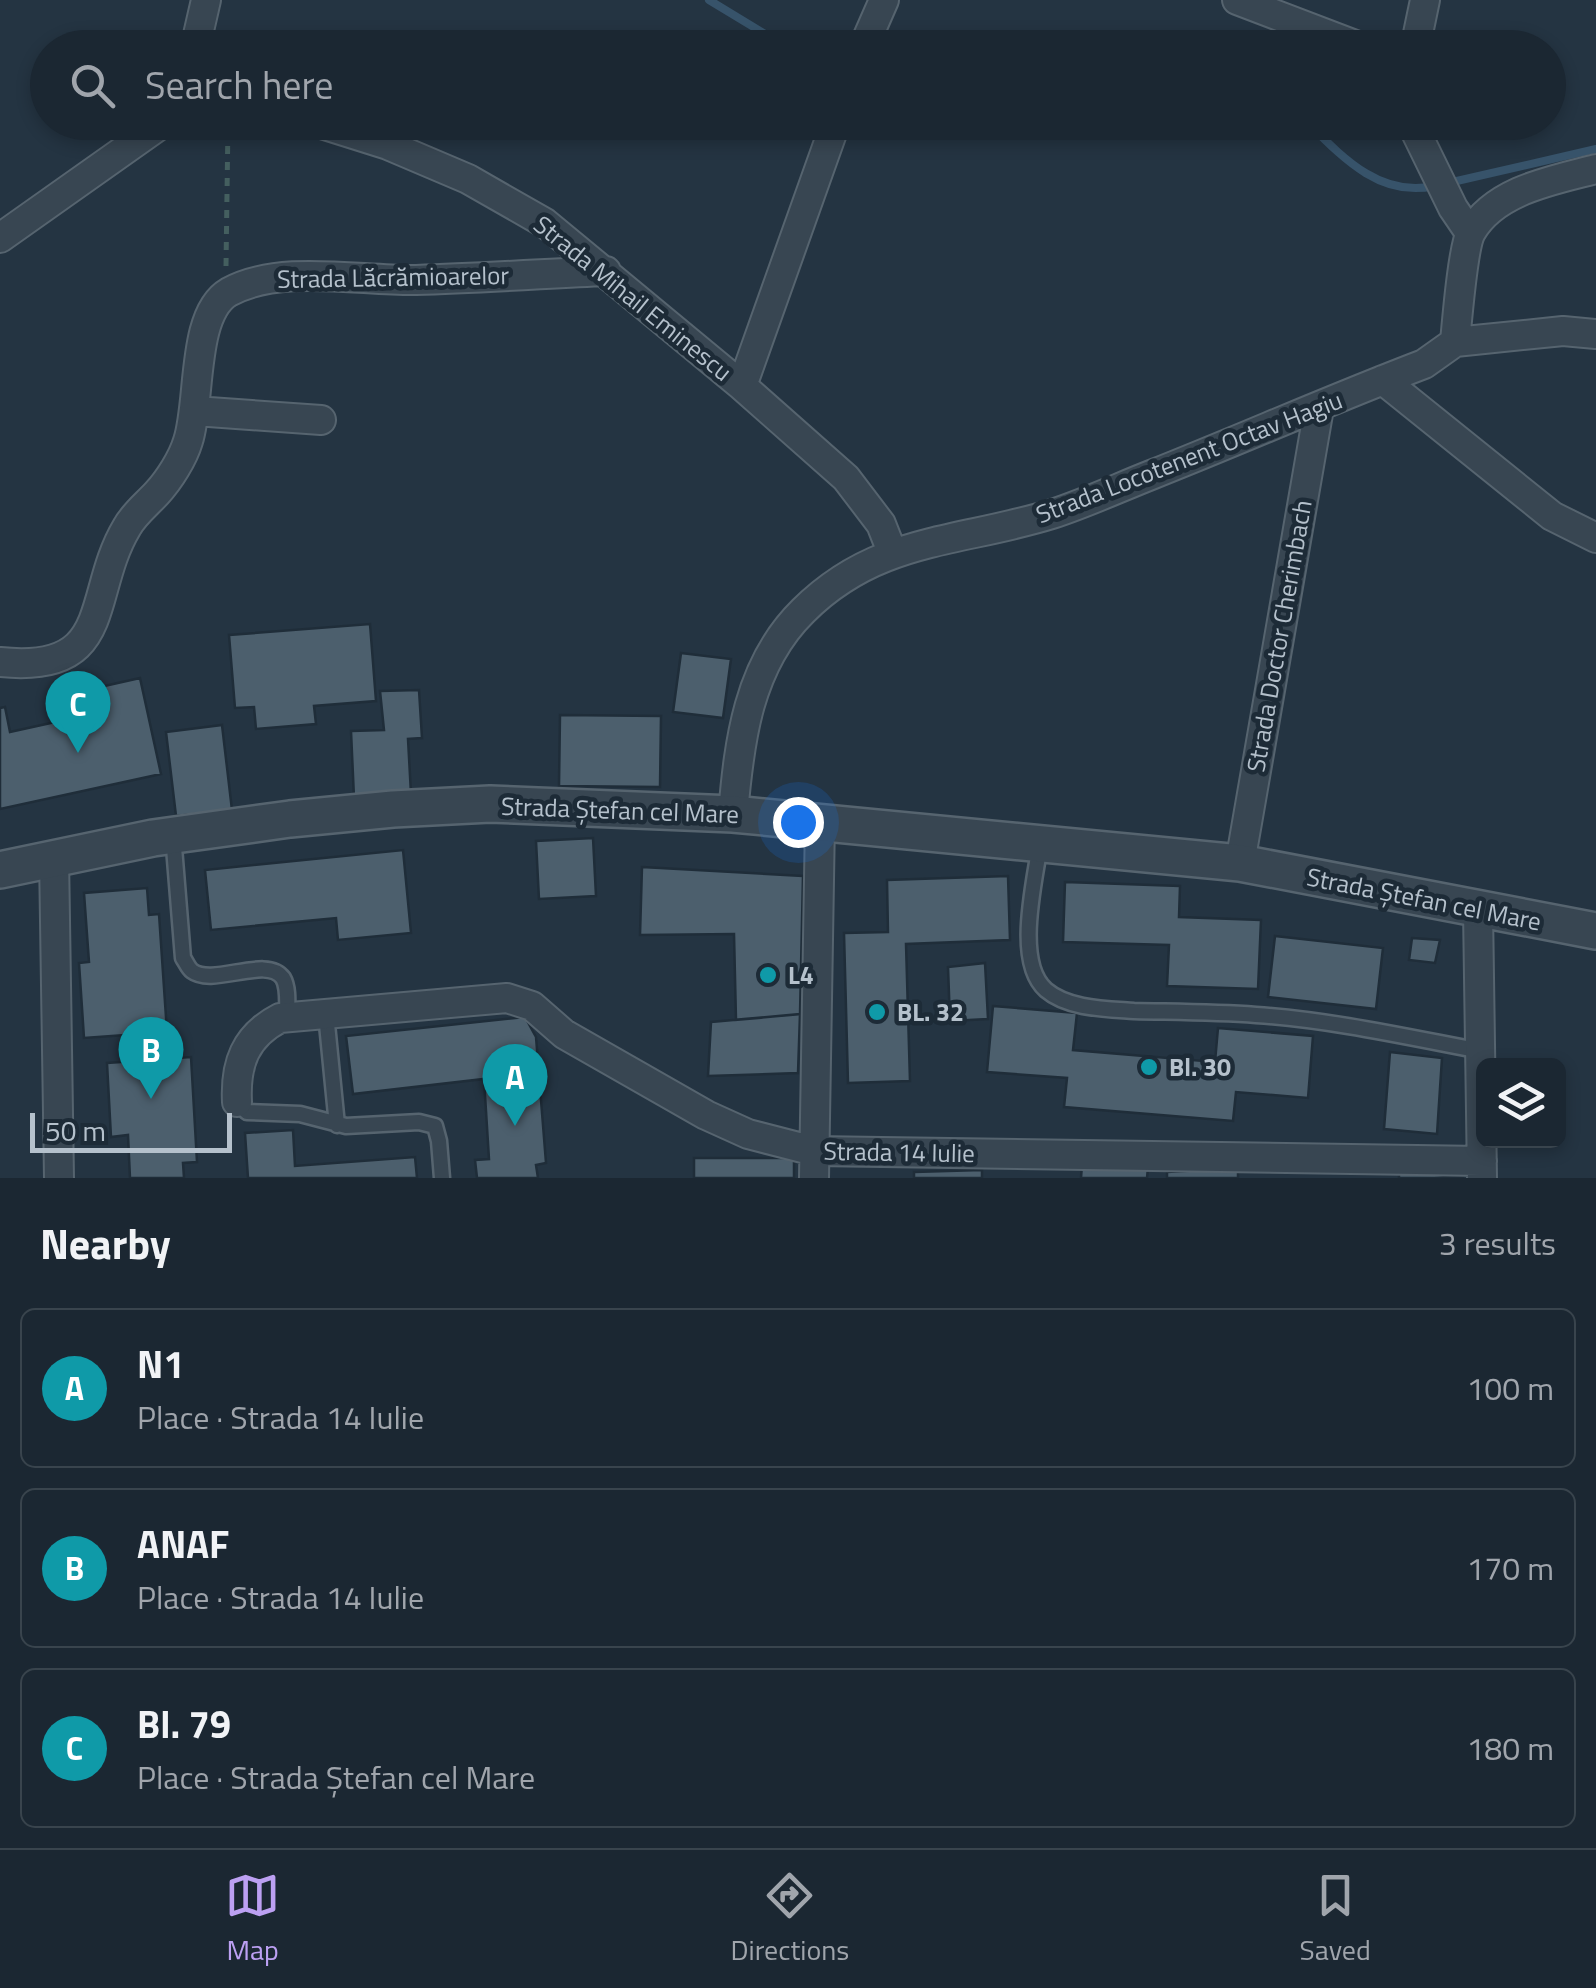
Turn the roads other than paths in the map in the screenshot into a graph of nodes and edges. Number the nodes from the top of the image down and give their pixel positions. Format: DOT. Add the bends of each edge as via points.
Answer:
graph roads {
  1 [pos="206,0"];
  2 [pos="884,0"];
  3 [pos="1237,0"];
  4 [pos="1425,0"];
  5 [pos="199,30"];
  6 [pos="870,30"];
  7 [pos="1316,30"];
  8 [pos="1419,30"];
  9 [pos="139,140"];
  10 [pos="375,140"];
  11 [pos="830,140"];
  12 [pos="1418,140"];
  13 [pos="1584,172"];
  14 [pos="1470,233"];
  15 [pos="0,238"];
  16 [pos="606,271"];
  17 [pos="1596,334"];
  18 [pos="1455,342"];
  19 [pos="1382,380"];
  20 [pos="742,386"];
  21 [pos="1320,408"];
  22 [pos="195,411"];
  23 [pos="321,420"];
  24 [pos="1596,538"];
  25 [pos="892,552"];
  26 [pos="0,662"];
  27 [pos="733,814"];
  28 [pos="820,820"];
  29 [pos="174,835"];
  30 [pos="1040,843"];
  31 [pos="54,856"];
  32 [pos="1240,863"];
  33 [pos="0,870"];
  34 [pos="1478,910"];
  35 [pos="1596,931"];
  36 [pos="326,1014"];
  37 [pos="288,1018"];
  38 [pos="1481,1051"];
  39 [pos="237,1102"];
  40 [pos="337,1124"];
  41 [pos="814,1165"];
  42 [pos="1482,1170"];
  43 [pos="59,1178"];
  44 [pos="442,1178"];
  1 -- 5 [label="street"];
  2 -- 6 [label="street"];
  3 -- 7 [label="street"];
  4 -- 8 [label="street"];
  9 -- 15 [label="street"];
  10 -- 16 [label="street, Strada Mihail Eminescu" via="468,179 545,223"];
  11 -- 20 [label="street"];
  12 -- 14 [label="street"];
  13 -- 14 [label="street" via="1524,189"];
  14 -- 18 [label="street"];
  16 -- 20 [label="street, Strada Mihail Eminescu"];
  16 -- 22 [label="street, Strada Lăcrămioarelor" via="414,280 270,277 226,294 203,329"];
  17 -- 18 [label="street"];
  18 -- 19 [label="street, Strada Locotenent Octav Hagiu" via="1424,364"];
  19 -- 21 [label="street, Strada Locotenent Octav Hagiu"];
  19 -- 24 [label="street" via="1504,481"];
  20 -- 25 [label="street, Strada Mihail Eminescu" via="846,478 881,524"];
  21 -- 25 [label="street, Strada Locotenent Octav Hagiu" via="1053,514"];
  21 -- 32 [label="street, Strada Doctor Cherimbach"];
  22 -- 23 [label="street"];
  22 -- 26 [label="street" via="188,444 160,490 128,524 87,634 68,654 33,665"];
  25 -- 27 [label="street, Strada Locotenent Octav Hagiu" via="826,591 800,613 770,655 739,743"];
  27 -- 28 [label="street, Strada Ștefan cel Mare"];
  27 -- 29 [label="street, Strada Ștefan cel Mare" via="490,804"];
  28 -- 30 [label="street, Strada Ștefan cel Mare"];
  28 -- 41 [label="street"];
  29 -- 31 [label="street, Strada Ștefan cel Mare"];
  29 -- 37 [label="lane" via="183,958 204,975 269,969 280,975"];
  30 -- 32 [label="street, Strada Ștefan cel Mare"];
  30 -- 38 [label="lane" via="1027,944 1046,990 1072,1003 1258,1015"];
  31 -- 33 [label="street, Strada Ștefan cel Mare"];
  31 -- 43 [label="street"];
  32 -- 34 [label="street, Strada Ștefan cel Mare"];
  34 -- 35 [label="street, Strada Ștefan cel Mare"];
  34 -- 38 [label="street"];
  36 -- 37 [label="street, Strada 14 Iulie"];
  36 -- 40 [label="lane"];
  36 -- 41 [label="street, Strada 14 Iulie" via="516,1000 706,1115"];
  37 -- 39 [label="street, Strada 14 Iulie" via="265,1026 250,1041 240,1062"];
  38 -- 42 [label="street"];
  39 -- 40 [label="lane" via="247,1112 300,1114"];
  40 -- 44 [label="lane" via="435,1126"];
  41 -- 42 [label="street, Strada 14 Iulie"];
}
